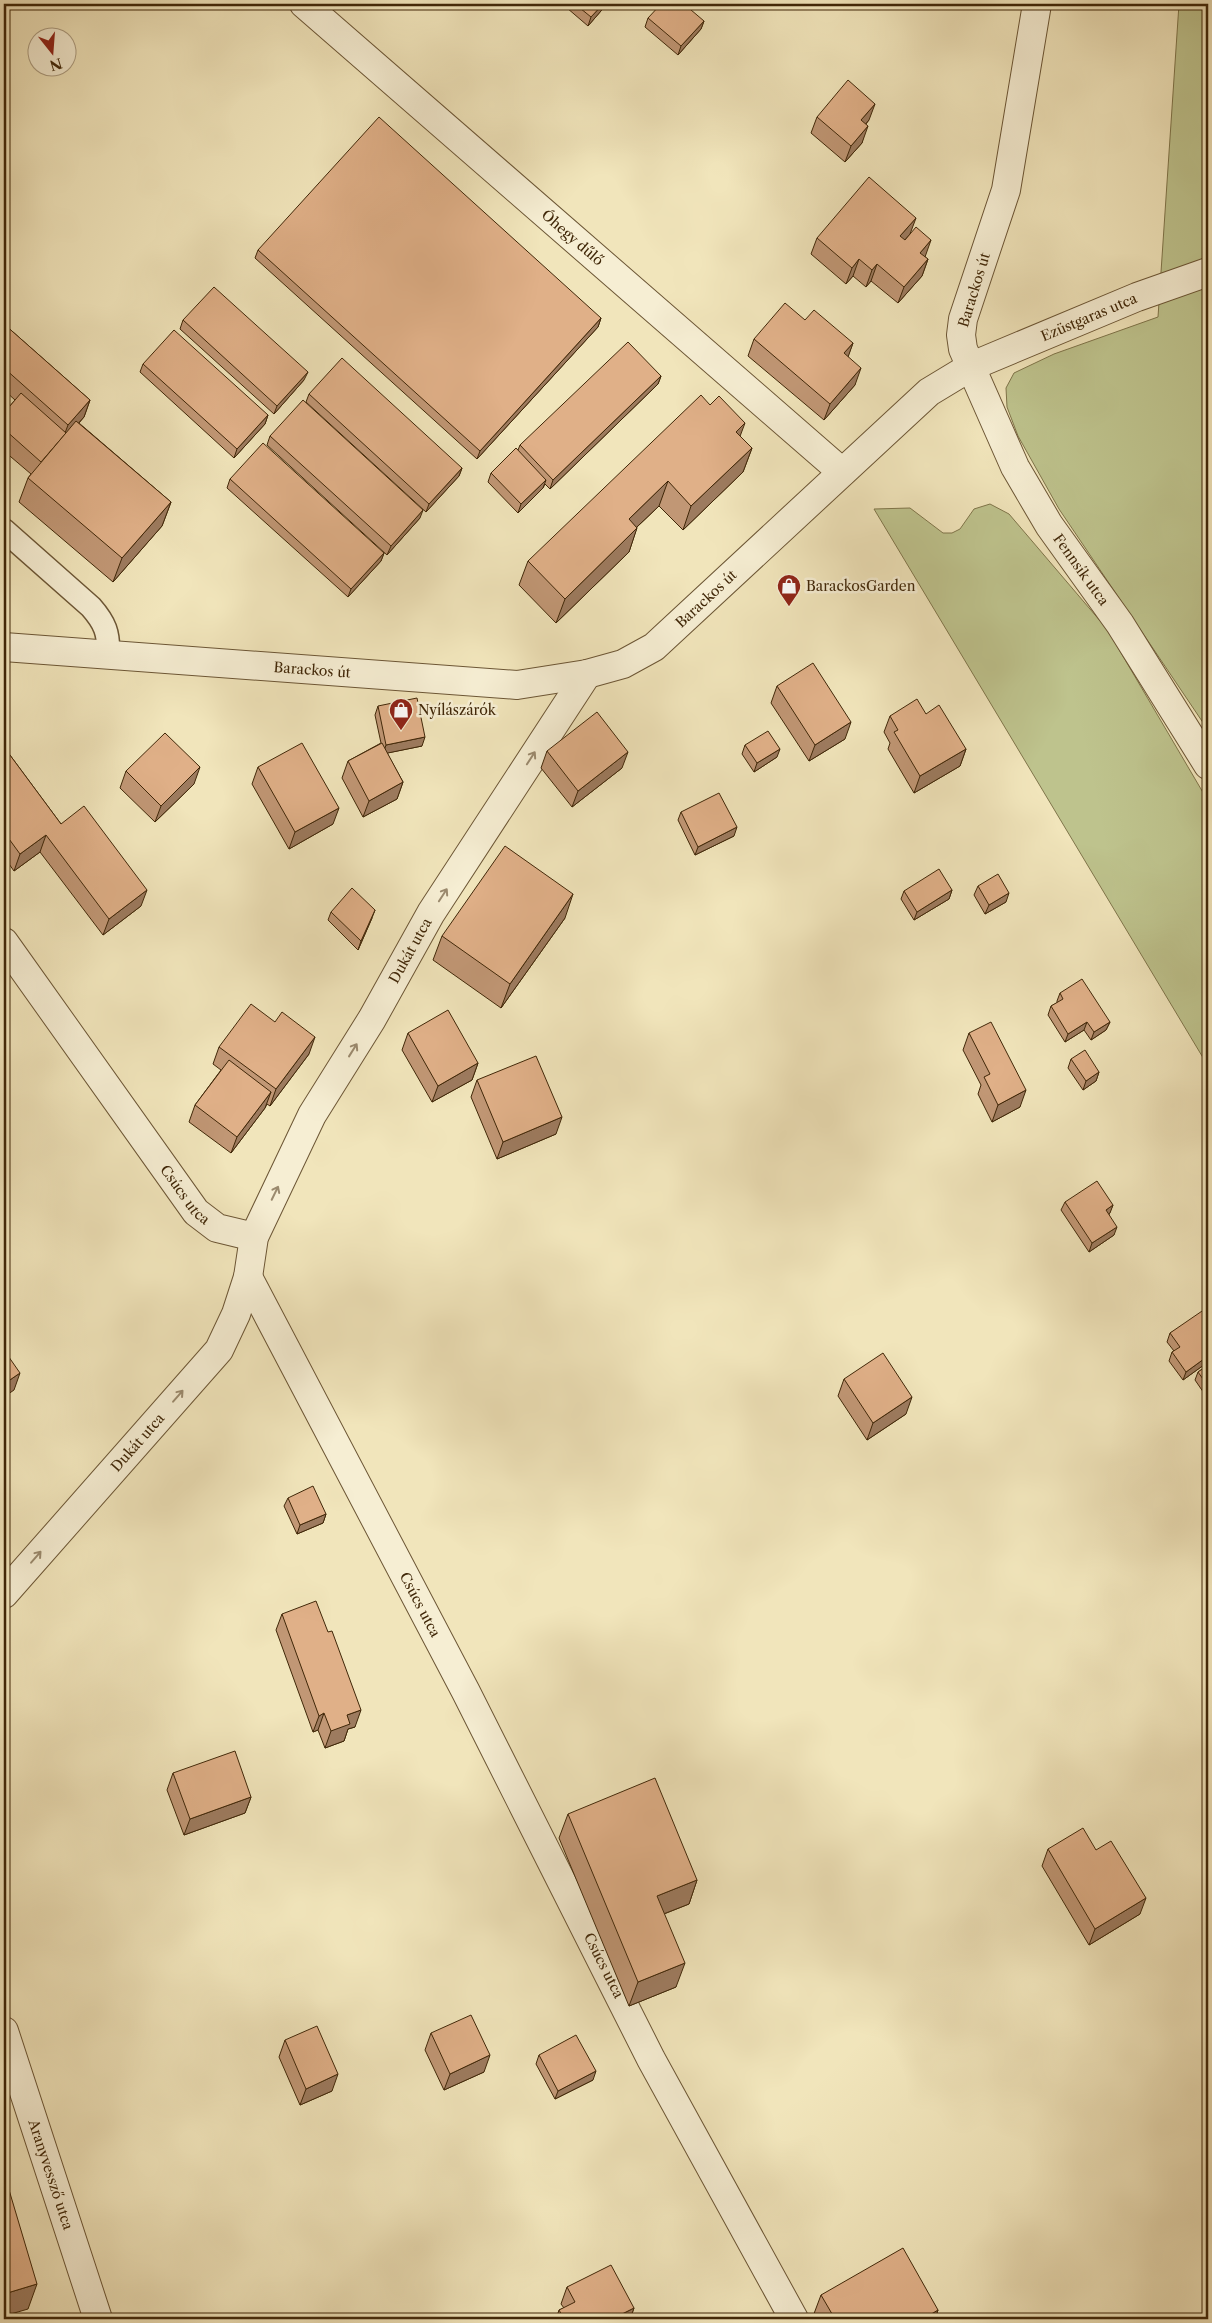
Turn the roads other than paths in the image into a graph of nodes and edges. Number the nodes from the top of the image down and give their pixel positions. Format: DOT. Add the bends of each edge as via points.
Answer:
graph roads {
  1 [pos="304,4"];
  2 [pos="1037,4"];
  3 [pos="1208,272"];
  4 [pos="972,366"];
  5 [pos="842,472"];
  6 [pos="4,530"];
  7 [pos="4,647"];
  8 [pos="108,654"];
  9 [pos="587,674"];
  10 [pos="1208,765"];
  11 [pos="4,942"];
  12 [pos="254,1237"];
  13 [pos="248,1277"];
  14 [pos="4,1594"];
  15 [pos="4,2032"];
  16 [pos="98,2319"];
  17 [pos="794,2319"];
  1 -- 5 [label="street, Óhegy dűlő"];
  2 -- 4 [label="street, Barackos út" via="1006,190 963,319 963,349"];
  3 -- 4 [label="street, Ezüstgaras utca" via="1137,297"];
  4 -- 5 [label="street, Barackos út" via="929,392"];
  4 -- 10 [label="street, Fennsík utca" via="1015,467 1049,525 1120,624"];
  5 -- 9 [label="street, Barackos út" via="654,648 623,664"];
  6 -- 8 [label="lane" via="104,621 109,636"];
  7 -- 8 [label="street, Barackos út"];
  8 -- 9 [label="street, Barackos út" via="517,685"];
  12 -- 9 [label="street, Dukát utca, one-way" via="312,1115 372,1019 430,913"];
  11 -- 12 [label="street, Csúcs utca" via="196,1212 217,1228"];
  12 -- 13 [label="street"];
  14 -- 13 [label="street, Dukát utca, one-way" via="219,1350 236,1314"];
  13 -- 17 [label="street, Csúcs utca" via="466,1692 651,2059"];
  15 -- 16 [label="street, Aranyvessző utca"];
}
